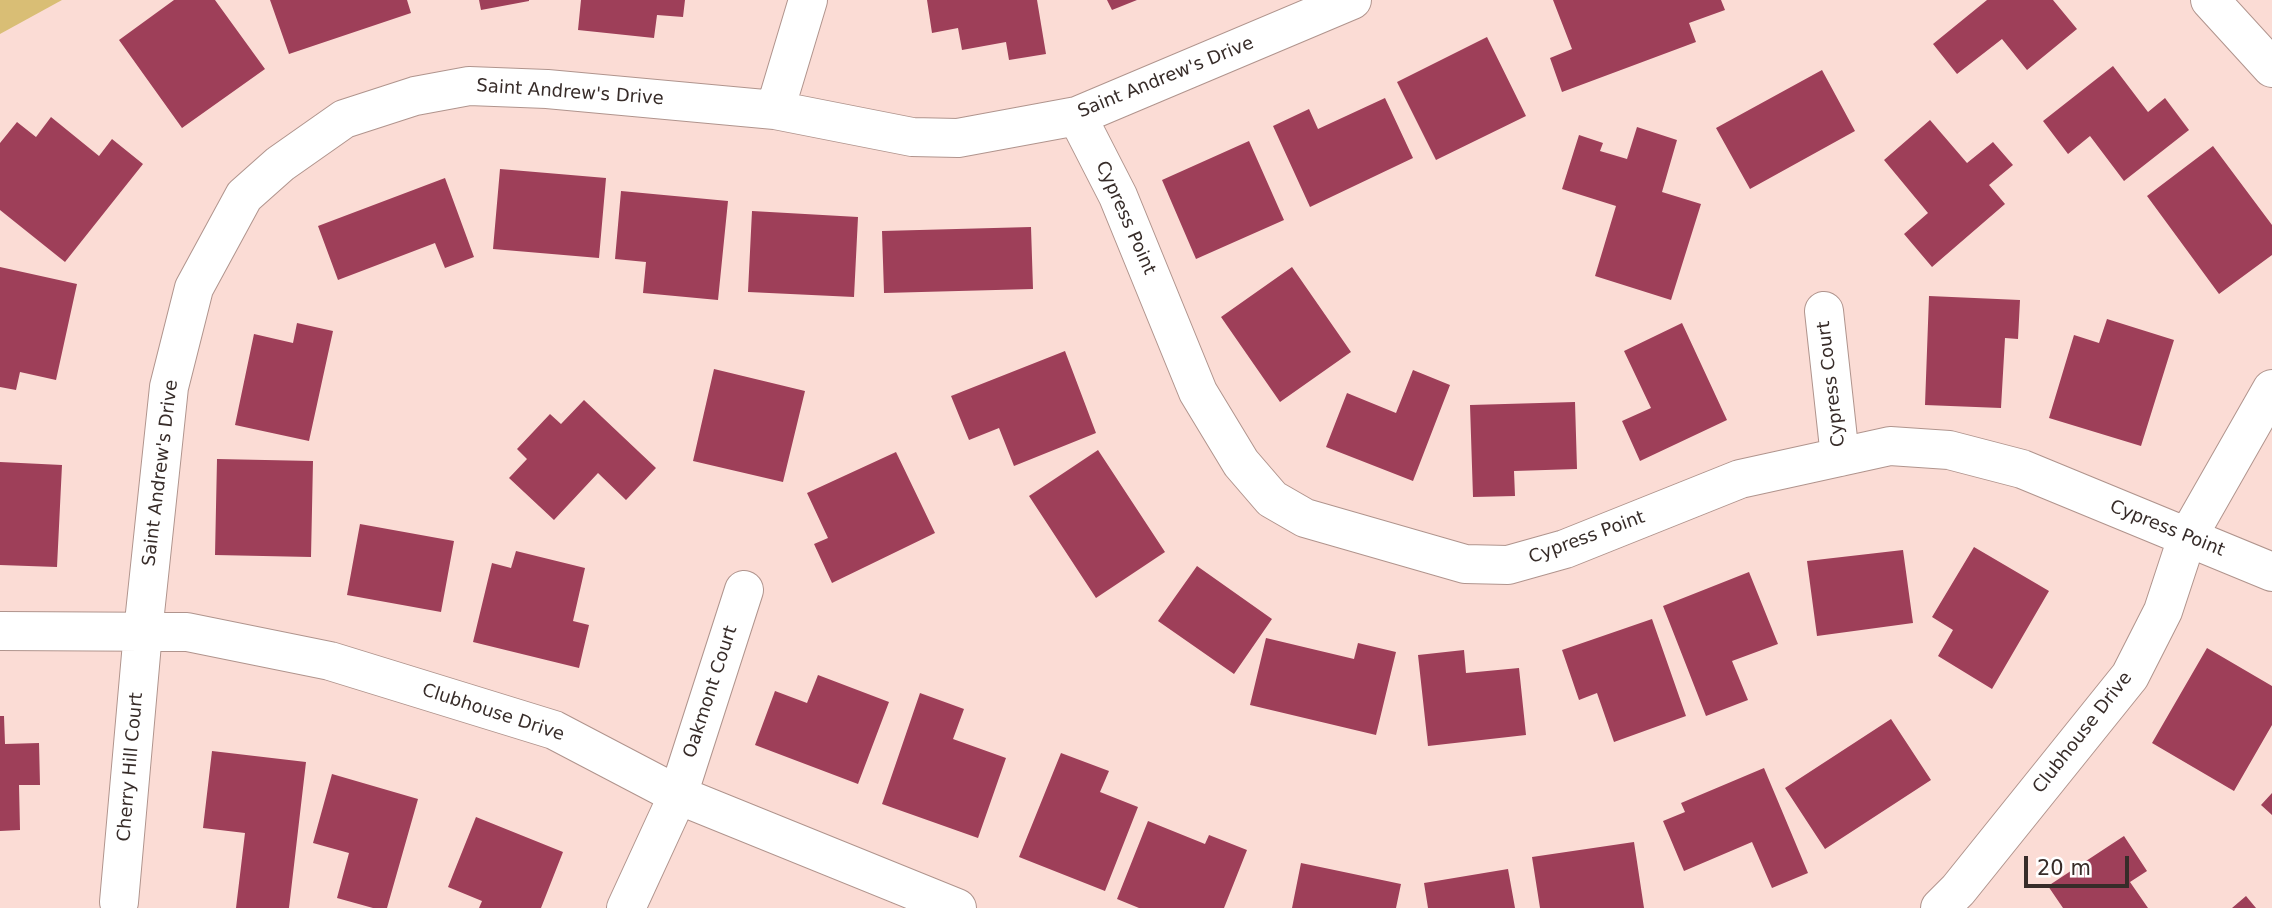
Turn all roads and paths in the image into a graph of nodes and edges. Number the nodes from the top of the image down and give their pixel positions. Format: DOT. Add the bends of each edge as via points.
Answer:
graph roads {
  1 [pos="808,0"];
  2 [pos="1352,0"];
  3 [pos="2210,0"];
  4 [pos="2272,68"];
  5 [pos="775,110"];
  6 [pos="1077,116"];
  7 [pos="1824,311"];
  8 [pos="2272,389"];
  9 [pos="1840,457"];
  10 [pos="2188,538"];
  11 [pos="2272,572"];
  12 [pos="744,590"];
  13 [pos="0,631"];
  14 [pos="143,632"];
  15 [pos="678,795"];
  16 [pos="119,902"];
  17 [pos="1957,902"];
  18 [pos="626,908"];
  19 [pos="957,908"];
  1 -- 5 [label="street"];
  2 -- 6 [label="street, Saint Andrew's Drive"];
  3 -- 4 [label="street"];
  5 -- 6 [label="street, Saint Andrew's Drive" via="935,138 958,138"];
  5 -- 14 [label="street, Saint Andrew's Drive" via="469,86 415,96 344,119 280,164 244,196 194,288 169,387"];
  6 -- 9 [label="street, Cypress Point" via="1118,196 1198,392 1241,463 1272,499 1305,518 1465,564 1508,565 1565,549 1740,479"];
  7 -- 9 [label="street, Cypress Court"];
  8 -- 10 [label="street, Clubhouse Drive"];
  9 -- 10 [label="street, Cypress Point" via="1890,446 1949,450 2022,469"];
  10 -- 11 [label="street, Cypress Point"];
  10 -- 17 [label="street, Clubhouse Drive" via="2163,611 2130,676"];
  12 -- 15 [label="street, Oakmont Court"];
  13 -- 14 [label="street, Clubhouse Drive"];
  14 -- 15 [label="street, Clubhouse Drive" via="187,632 330,661 554,730"];
  14 -- 16 [label="street, Cherry Hill Court"];
  15 -- 18 [label="street, Oakmont Court"];
  15 -- 19 [label="street, Clubhouse Drive"];
}
